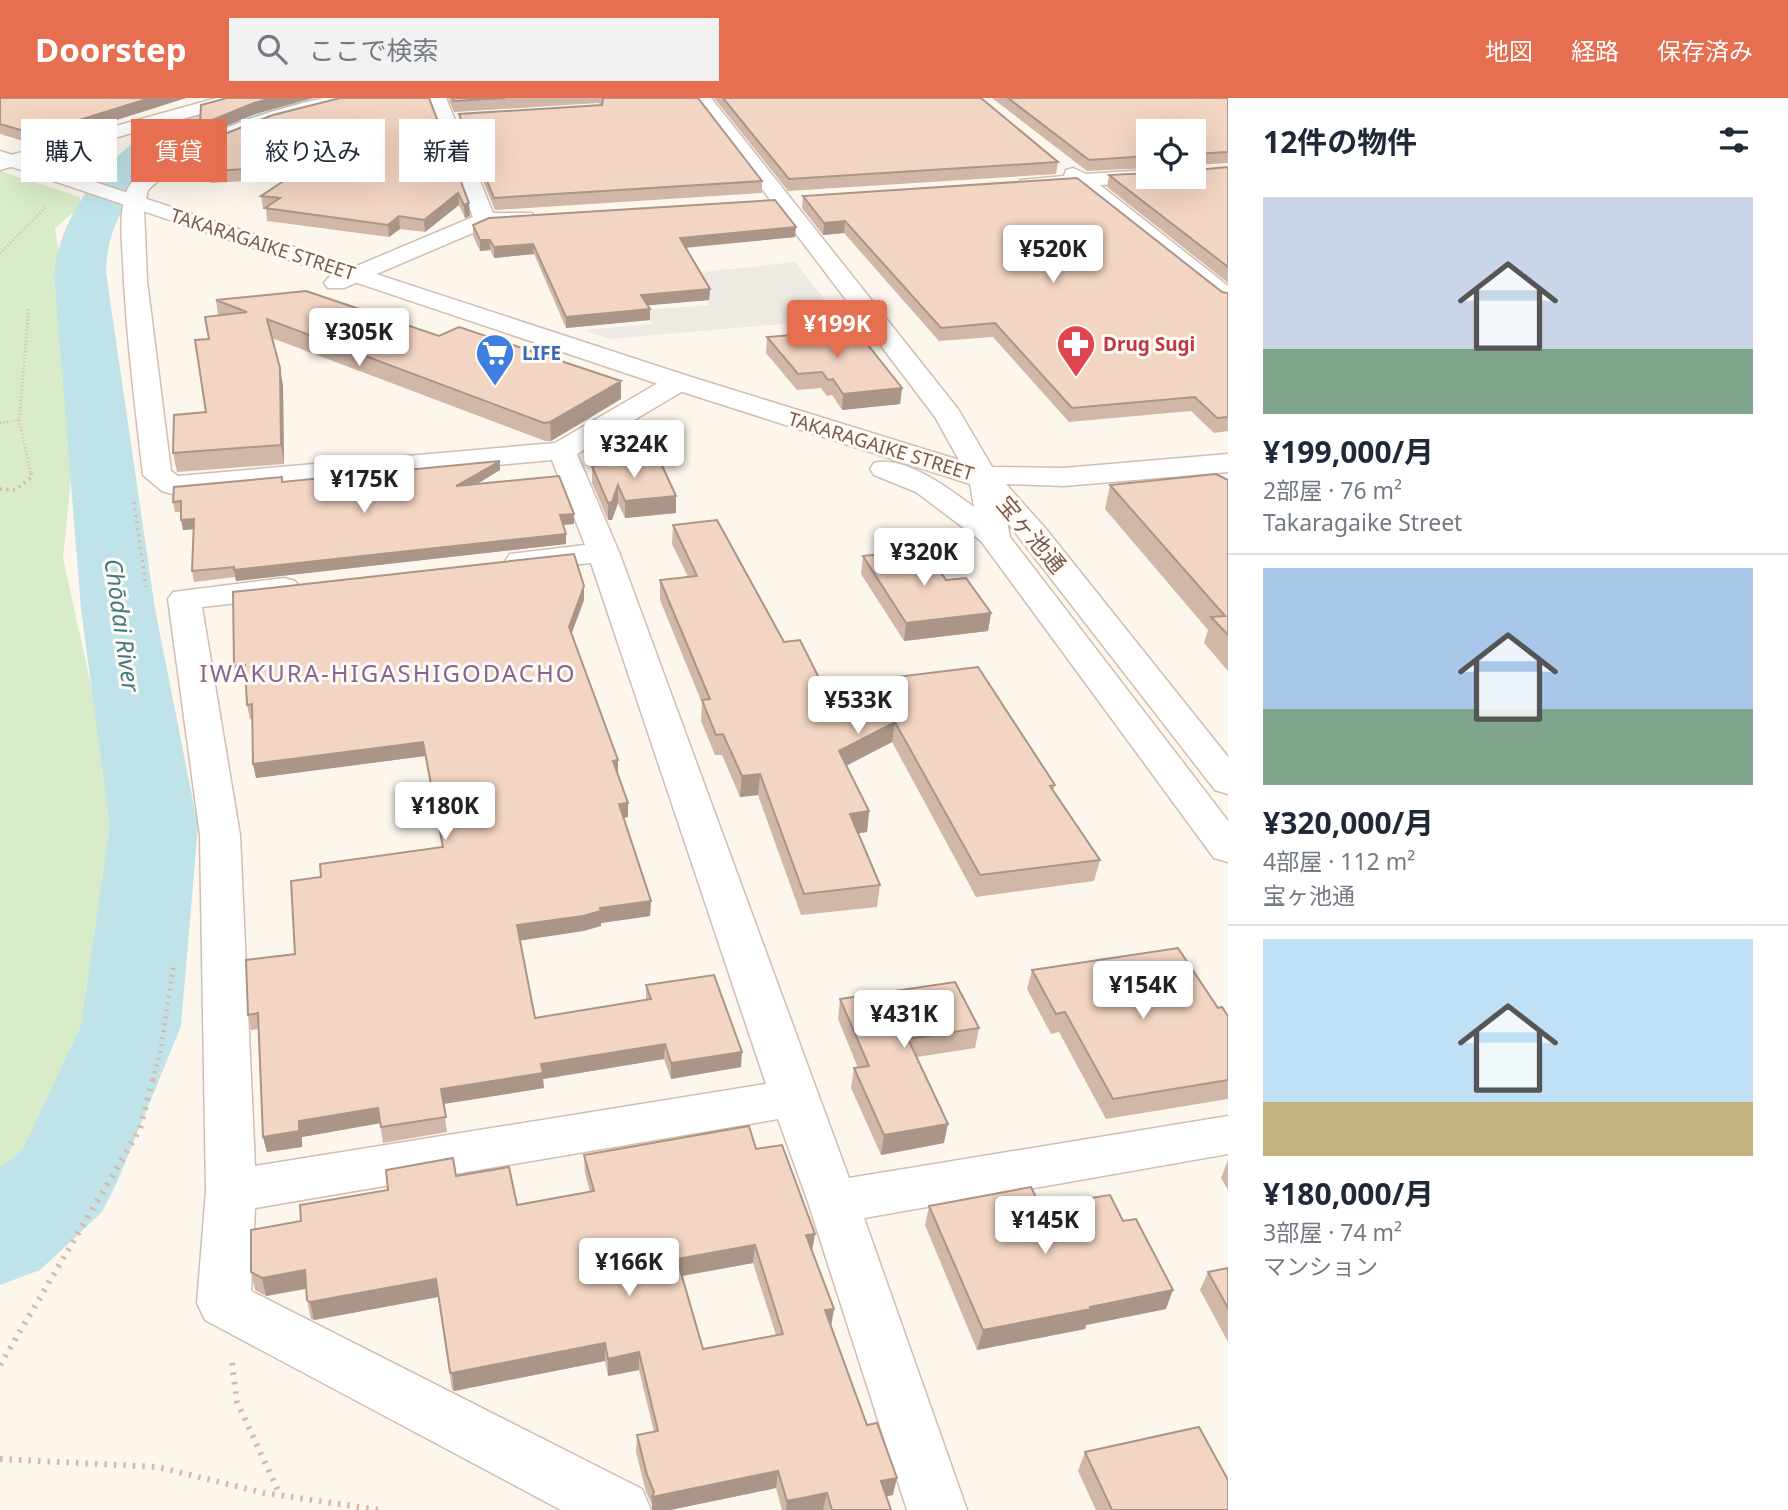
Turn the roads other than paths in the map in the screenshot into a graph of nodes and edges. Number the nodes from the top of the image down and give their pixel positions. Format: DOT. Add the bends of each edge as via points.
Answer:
graph roads {
  1 [pos="237,98"];
  2 [pos="351,98"];
  3 [pos="437,98"];
  4 [pos="702,98"];
  5 [pos="188,105"];
  6 [pos="3,163"];
  7 [pos="1061,164"];
  8 [pos="1136,177"];
  9 [pos="1082,181"];
  10 [pos="1012,185"];
  11 [pos="92,194"];
  12 [pos="127,206"];
  13 [pos="541,217"];
  14 [pos="485,220"];
  15 [pos="345,279"];
  16 [pos="1225,293"];
  17 [pos="669,388"];
  18 [pos="948,415"];
  19 [pos="562,450"];
  20 [pos="869,453"];
  21 [pos="1228,463"];
  22 [pos="983,477"];
  23 [pos="992,534"];
  24 [pos="603,552"];
  25 [pos="481,566"];
  26 [pos="319,584"];
  27 [pos="1228,782"];
  28 [pos="1228,849"];
  29 [pos="793,1098"];
  30 [pos="1228,1135"];
  31 [pos="231,1191"];
  32 [pos="833,1202"];
  33 [pos="621,1510"];
  34 [pos="937,1510"];
  1 -- 5 [label="street"];
  2 -- 12 [label="street" via="307,106 227,132 170,162 139,187"];
  3 -- 14 [label="street"];
  4 -- 18 [label="street"];
  5 -- 6 [label="street"];
  6 -- 11 [label="street, TAKARAGAIKE STREET"];
  6 -- 11 [label="street, TAKARAGAIKE STREET" via="62,191"];
  7 -- 9 [label="street"];
  8 -- 9 [label="street"];
  9 -- 10 [label="street"];
  9 -- 16 [label="street"];
  11 -- 12 [label="street, TAKARAGAIKE STREET"];
  12 -- 15 [label="street, TAKARAGAIKE STREET"];
  12 -- 19 [label="street" via="157,475 172,485"];
  13 -- 14 [label="street"];
  14 -- 15 [label="street"];
  15 -- 17 [label="street, TAKARAGAIKE STREET"];
  17 -- 19 [label="street"];
  17 -- 20 [label="street, TAKARAGAIKE STREET"];
  18 -- 20 [label="street" via="928,438"];
  18 -- 22 [label="street"];
  19 -- 24 [label="street"];
  20 -- 22 [label="street, TAKARAGAIKE STREET"];
  20 -- 23 [label="street" via="926,486"];
  21 -- 22 [label="street, TAKARAGAIKE STREET" via="1064,477"];
  22 -- 23 [label="street, 宝ヶ池通"];
  22 -- 27 [label="street, 宝ヶ池通" via="1035,534"];
  23 -- 28 [label="street, 宝ヶ池通"];
  24 -- 25 [label="street"];
  24 -- 29 [label="street"];
  26 -- 31 [label="street" via="184,599 220,835"];
  29 -- 31 [label="street"];
  29 -- 32 [label="street"];
  30 -- 32 [label="street"];
  31 -- 33 [label="street" via="224,1303"];
  32 -- 34 [label="street"];
}
